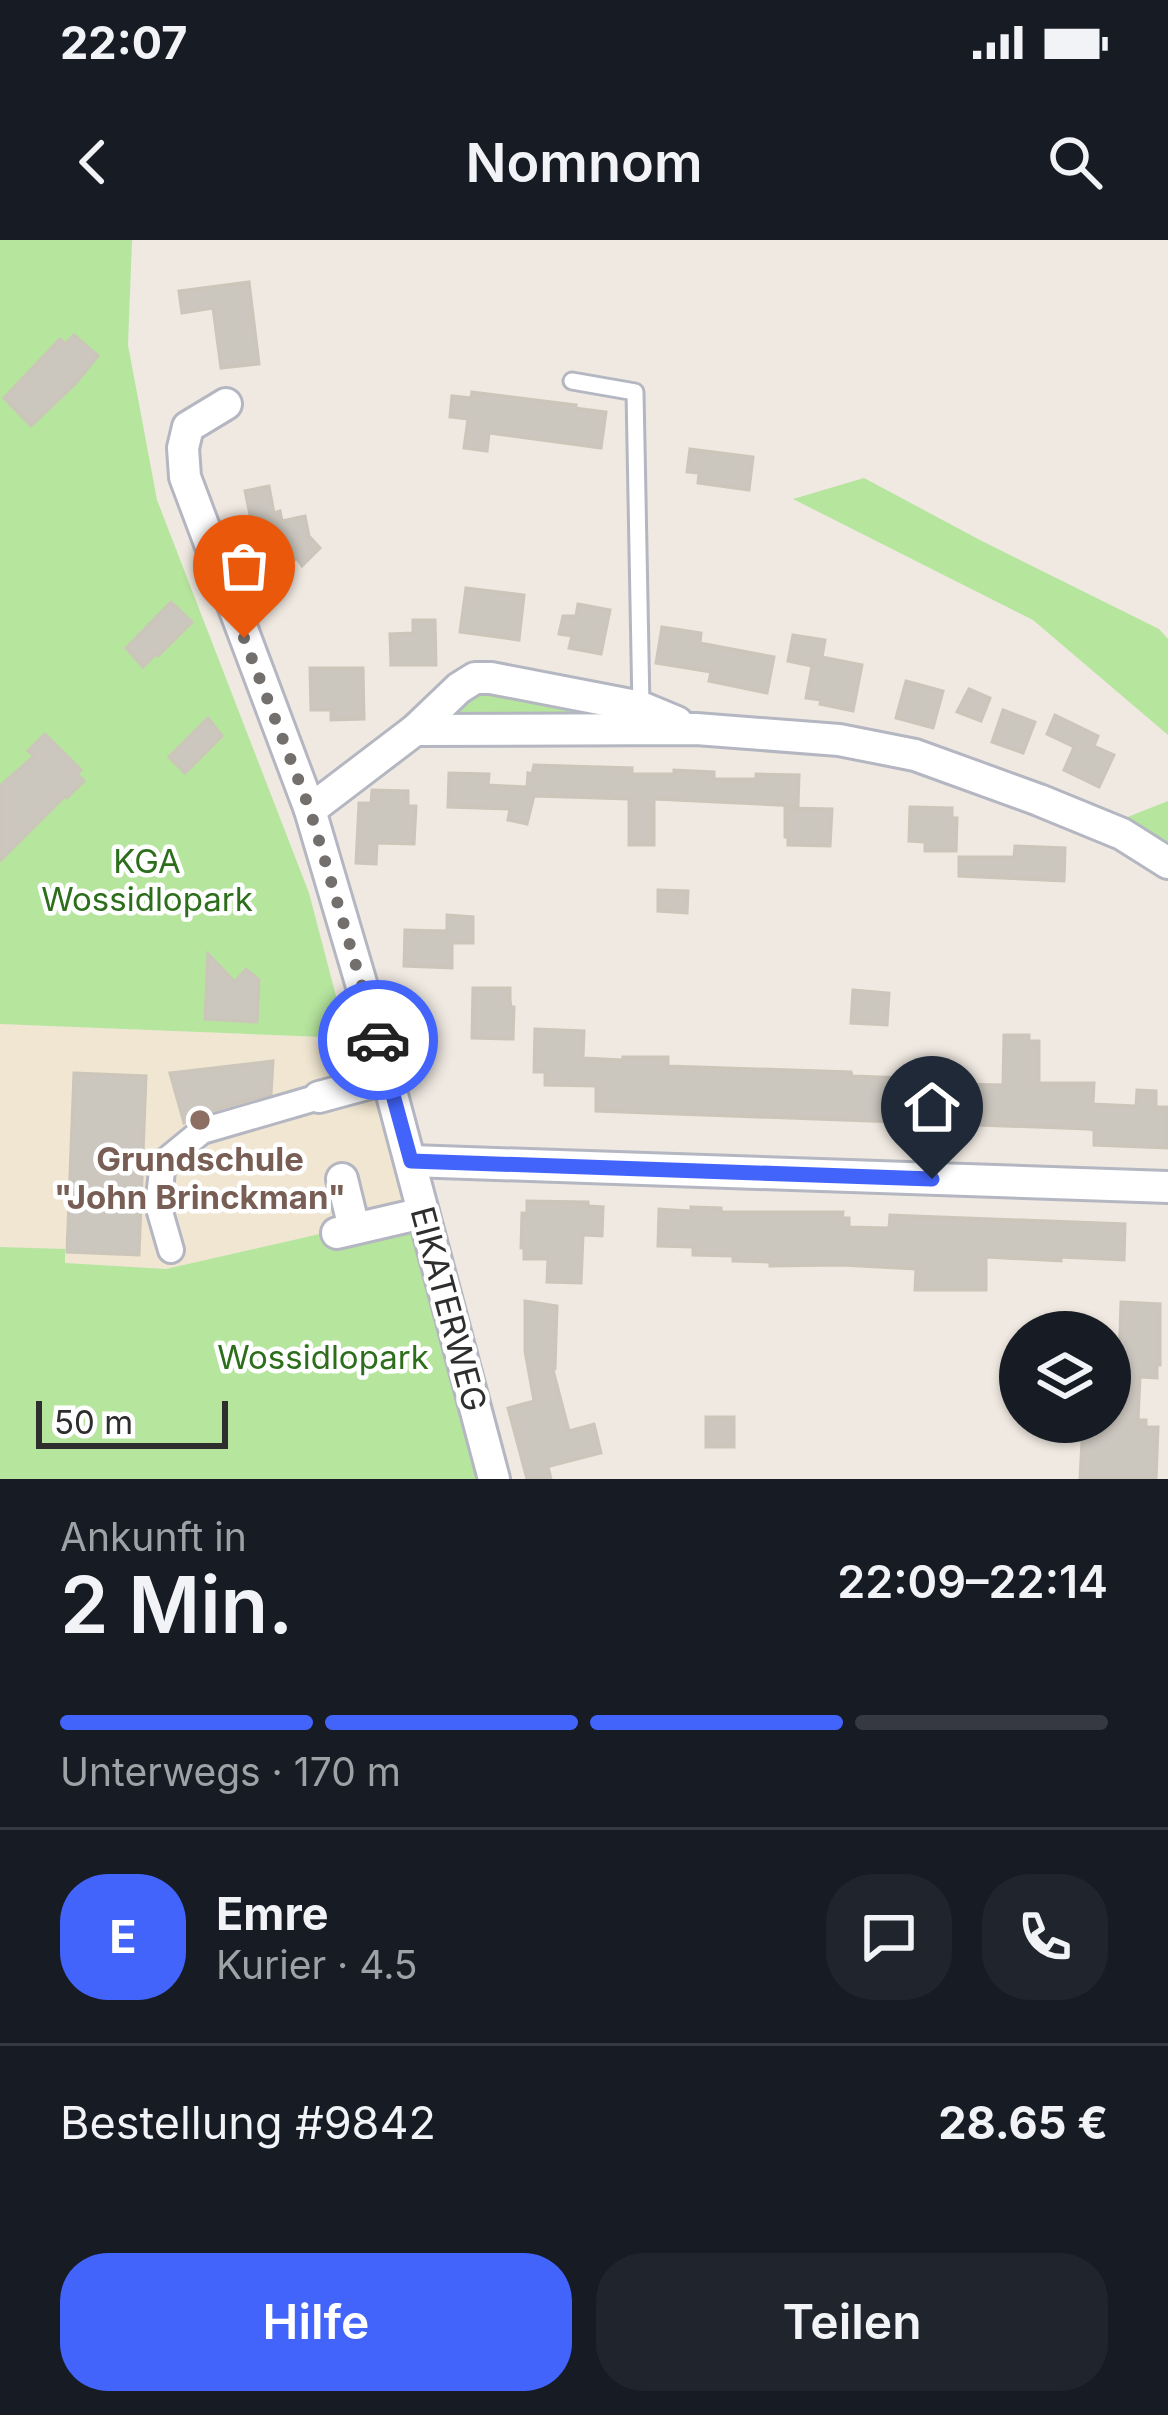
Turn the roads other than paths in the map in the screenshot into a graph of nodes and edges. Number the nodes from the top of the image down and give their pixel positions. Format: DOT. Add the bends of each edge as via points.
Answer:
graph roads {
  1 [pos="572,381"];
  2 [pos="226,404"];
  3 [pos="641,707"];
  4 [pos="696,729"];
  5 [pos="415,730"];
  6 [pos="310,810"];
  7 [pos="1168,863"];
  8 [pos="388,1078"];
  9 [pos="319,1097"];
  10 [pos="411,1161"];
  11 [pos="342,1179"];
  12 [pos="1168,1187"];
  13 [pos="423,1213"];
  14 [pos="171,1250"];
  15 [pos="494,1479"];
  1 -- 3 [label="lane" via="635,392"];
  2 -- 6 [label="street, EIKATERWEG" via="188,427 184,477"];
  3 -- 4 [label="street"];
  3 -- 5 [label="street" via="475,678"];
  4 -- 5 [label="street"];
  4 -- 7 [label="street" via="915,755 1122,834"];
  5 -- 6 [label="street"];
  6 -- 8 [label="street, EIKATERWEG"];
  8 -- 9 [label="street"];
  8 -- 10 [label="street, EIKATERWEG"];
  9 -- 14 [label="street" via="202,1131 164,1163 158,1205"];
  10 -- 12 [label="street"];
  10 -- 13 [label="street, EIKATERWEG"];
  11 -- 13 [label="street" via="346,1230"];
  13 -- 15 [label="street, EIKATERWEG"];
}
